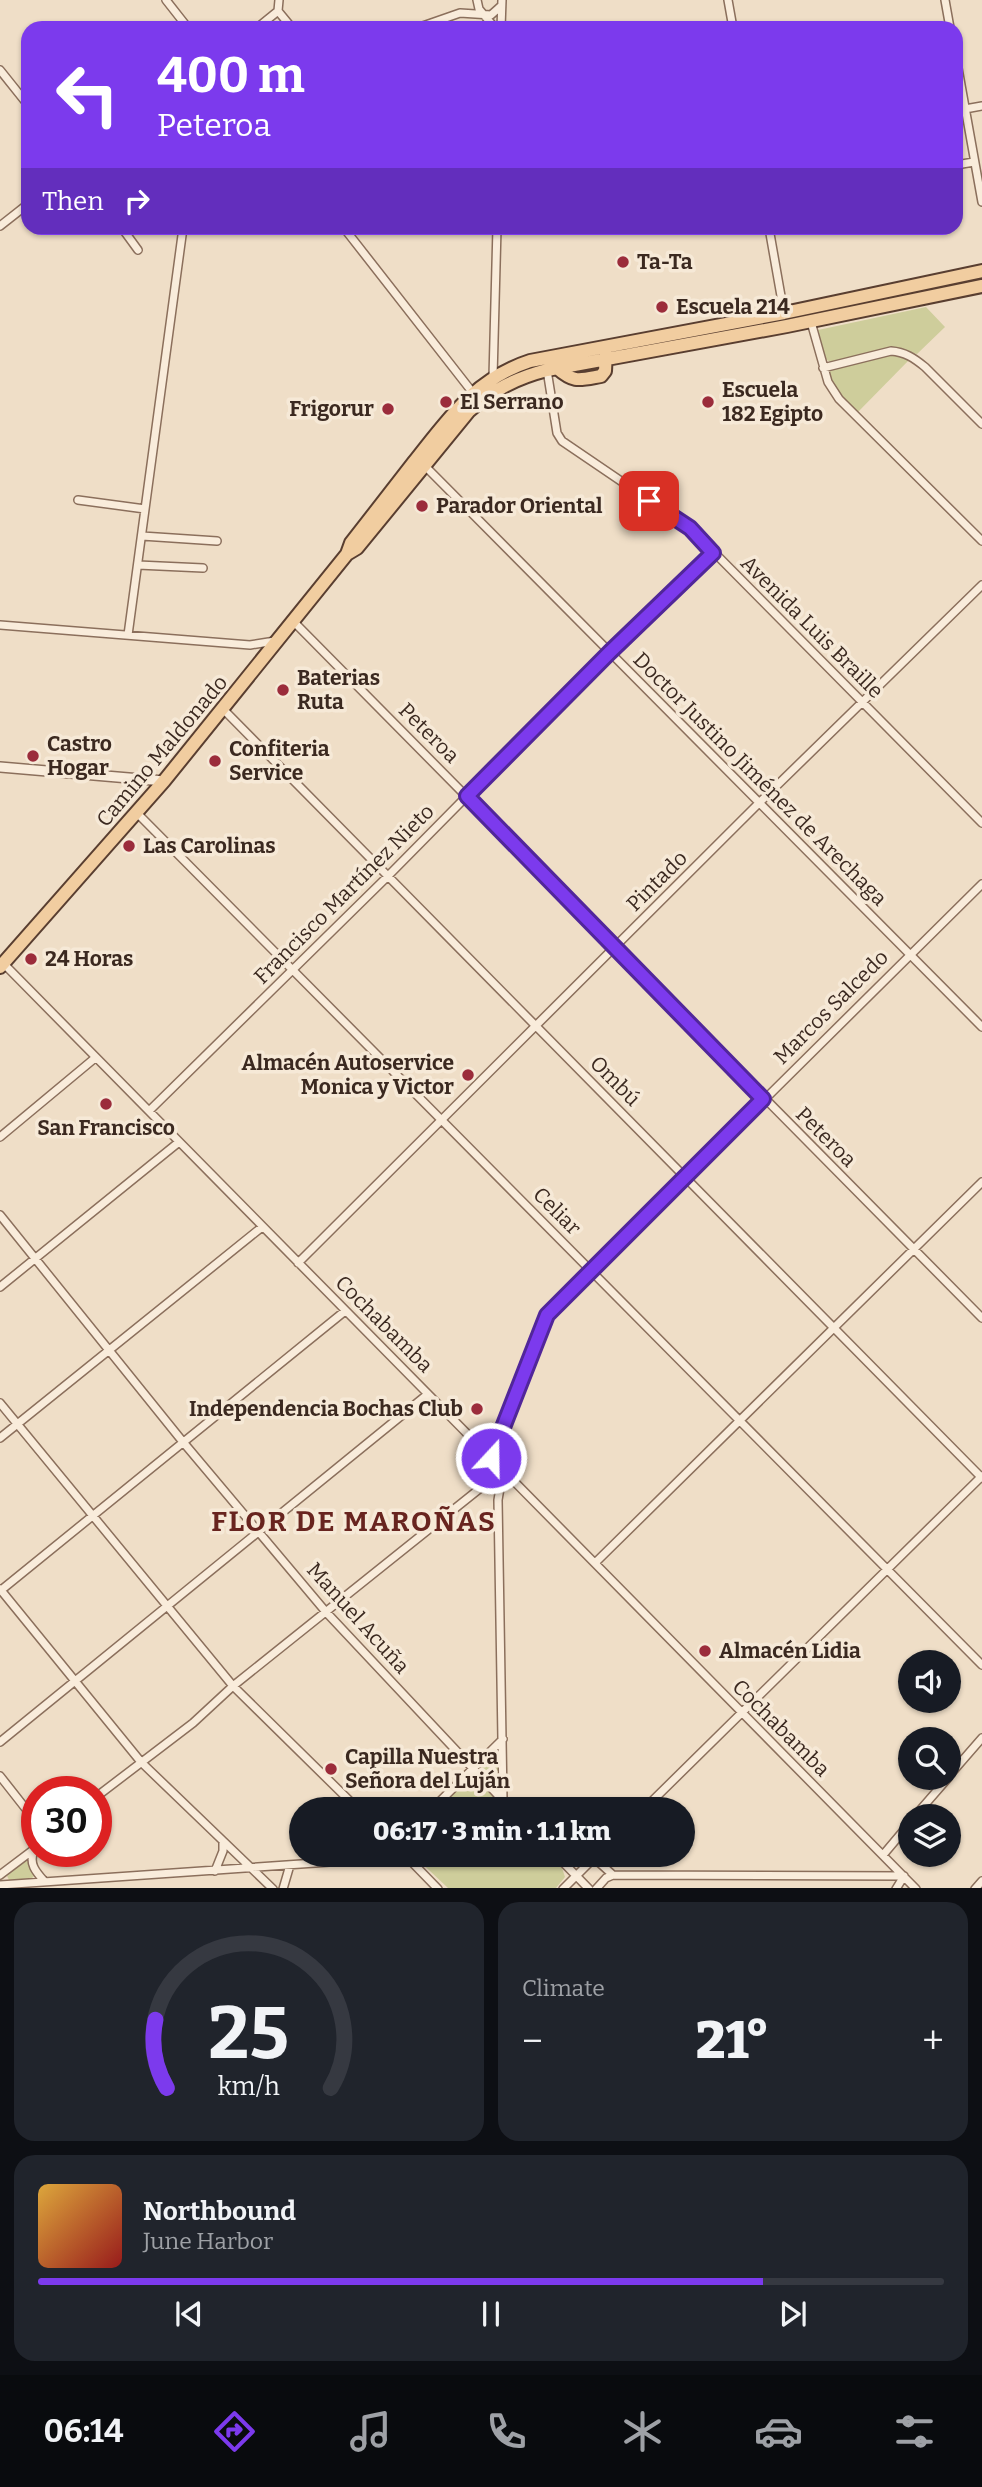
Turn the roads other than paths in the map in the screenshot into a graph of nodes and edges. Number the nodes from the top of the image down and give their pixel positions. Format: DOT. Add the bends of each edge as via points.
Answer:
graph roads {
  1 [pos="166,0"];
  2 [pos="279,0"];
  3 [pos="475,0"];
  4 [pos="728,0"];
  5 [pos="945,0"];
  6 [pos="502,3"];
  7 [pos="278,11"];
  8 [pos="460,13"];
  9 [pos="483,15"];
  10 [pos="182,21"];
  11 [pos="266,21"];
  12 [pos="286,21"];
  13 [pos="437,21"];
  14 [pos="489,21"];
  15 [pos="501,21"];
  16 [pos="732,21"];
  17 [pos="949,21"];
  18 [pos="0,70"];
  19 [pos="21,96"];
  20 [pos="963,98"];
  21 [pos="982,106"];
  22 [pos="965,109"];
  23 [pos="974,162"];
  24 [pos="963,164"];
  25 [pos="982,202"];
  26 [pos="21,210"];
  27 [pos="0,226"];
  28 [pos="126,235"];
  29 [pos="182,235"];
  30 [pos="349,235"];
  31 [pos="497,235"];
  32 [pos="770,235"];
  33 [pos="138,250"];
  34 [pos="982,271"];
  35 [pos="982,286"];
  36 [pos="785,313"];
  37 [pos="811,321"];
  38 [pos="606,352"];
  39 [pos="823,368"];
  40 [pos="552,369"];
  41 [pos="493,377"];
  42 [pos="473,393"];
  43 [pos="982,424"];
  44 [pos="420,461"];
  45 [pos="78,500"];
  46 [pos="145,509"];
  47 [pos="142,536"];
  48 [pos="217,541"];
  49 [pos="982,541"];
  50 [pos="713,553"];
  51 [pos="138,565"];
  52 [pos="203,568"];
  53 [pos="982,585"];
  54 [pos="293,621"];
  55 [pos="0,625"];
  56 [pos="128,635"];
  57 [pos="278,641"];
  58 [pos="250,645"];
  59 [pos="610,652"];
  60 [pos="259,665"];
  61 [pos="862,703"];
  62 [pos="223,709"];
  63 [pos="0,767"];
  64 [pos="164,781"];
  65 [pos="467,796"];
  66 [pos="758,804"];
  67 [pos="136,813"];
  68 [pos="982,823"];
  69 [pos="388,876"];
  70 [pos="982,884"];
  71 [pos="615,947"];
  72 [pos="910,955"];
  73 [pos="2,965"];
  74 [pos="293,970"];
  75 [pos="536,1026"];
  76 [pos="982,1027"];
  77 [pos="95,1058"];
  78 [pos="763,1099"];
  79 [pos="149,1111"];
  80 [pos="442,1120"];
  81 [pos="0,1137"];
  82 [pos="179,1142"];
  83 [pos="685,1177"];
  84 [pos="982,1182"];
  85 [pos="0,1215"];
  86 [pos="262,1227"];
  87 [pos="914,1249"];
  88 [pos="35,1258"];
  89 [pos="298,1263"];
  90 [pos="591,1270"];
  91 [pos="0,1287"];
  92 [pos="345,1311"];
  93 [pos="982,1318"];
  94 [pos="834,1328"];
  95 [pos="109,1350"];
  96 [pos="428,1394"];
  97 [pos="0,1403"];
  98 [pos="740,1420"];
  99 [pos="17,1424"];
  100 [pos="0,1438"];
  101 [pos="183,1442"];
  102 [pos="491,1458"];
  103 [pos="503,1470"];
  104 [pos="982,1477"];
  105 [pos="92,1516"];
  106 [pos="258,1532"];
  107 [pos="596,1562"];
  108 [pos="888,1569"];
  109 [pos="0,1590"];
  110 [pos="166,1607"];
  111 [pos="326,1612"];
  112 [pos="982,1665"];
  113 [pos="75,1681"];
  114 [pos="233,1686"];
  115 [pos="741,1713"];
  116 [pos="982,1738"];
  117 [pos="503,1739"];
  118 [pos="0,1742"];
  119 [pos="141,1762"];
  120 [pos="961,1763"];
  121 [pos="473,1768"];
  122 [pos="0,1776"];
  123 [pos="112,1785"];
  124 [pos="938,1790"];
  125 [pos="346,1797"];
  126 [pos="443,1797"];
  127 [pos="500,1797"];
  128 [pos="503,1797"];
  129 [pos="656,1797"];
  130 [pos="21,1803"];
  131 [pos="925,1804"];
  132 [pos="898,1837"];
  133 [pos="223,1840"];
  134 [pos="883,1855"];
  135 [pos="21,1859"];
  136 [pos="289,1865"];
  137 [pos="34,1867"];
  138 [pos="289,1867"];
  139 [pos="417,1867"];
  140 [pos="567,1867"];
  141 [pos="585,1867"];
  142 [pos="605,1867"];
  143 [pos="252,1868"];
  144 [pos="215,1871"];
  145 [pos="0,1875"];
  146 [pos="613,1875"];
  147 [pos="576,1876"];
  148 [pos="904,1876"];
  149 [pos="982,1881"];
  150 [pos="45,1882"];
  151 [pos="0,1885"];
  152 [pos="27,1886"];
  153 [pos="273,1888"];
  154 [pos="283,1888"];
  155 [pos="438,1888"];
  156 [pos="563,1888"];
  157 [pos="589,1888"];
  158 [pos="596,1888"];
  159 [pos="896,1888"];
  160 [pos="916,1888"];
  161 [pos="975,1888"];
  1 -- 10 [label="street"];
  2 -- 7 [label="street"];
  3 -- 8 [label="street"];
  3 -- 9 [label="street"];
  4 -- 16 [label="street"];
  5 -- 17 [label="street"];
  6 -- 9 [label="street" via="497,11"];
  6 -- 15 [label="street"];
  7 -- 11 [label="street"];
  7 -- 12 [label="street"];
  8 -- 9 [label="street"];
  8 -- 13 [label="street"];
  9 -- 14 [label="street"];
  18 -- 19 [label="street"];
  20 -- 22 [label="street"];
  21 -- 22 [label="street"];
  22 -- 23 [label="street"];
  23 -- 24 [label="street"];
  23 -- 25 [label="street"];
  26 -- 27 [label="street"];
  28 -- 33 [label="street"];
  29 -- 46 [label="street"];
  30 -- 42 [label="street"];
  31 -- 41 [label="street"];
  32 -- 36 [label="street"];
  34 -- 36 [label="main road, Camino Maldonado"];
  35 -- 37 [label="main road, Camino Maldonado"];
  36 -- 38 [label="main road, Camino Maldonado"];
  37 -- 38 [label="main road, Camino Maldonado"];
  37 -- 39 [label="street"];
  38 -- 40 [label="main road" via="603,373 591,378 570,379"];
  38 -- 41 [label="main road, Camino Maldonado" via="530,361"];
  39 -- 43 [label="street" via="900,352 925,367"];
  39 -- 49 [label="street" via="850,413"];
  40 -- 44 [label="main road, Camino Maldonado" via="491,393"];
  40 -- 50 [label="street, Avenida Luis Braille" via="557,433 562,441 690,528"];
  41 -- 42 [label="main road, Camino Maldonado"];
  42 -- 44 [label="main road, Camino Maldonado" via="450,416"];
  44 -- 54 [label="main road, Camino Maldonado"];
  44 -- 59 [label="street, Doctor Justino Jiménez de Arechaga"];
  45 -- 46 [label="street"];
  46 -- 47 [label="street"];
  47 -- 48 [label="street"];
  47 -- 51 [label="street"];
  50 -- 59 [label="street, Francisco Martínez Nieto"];
  50 -- 61 [label="street, Avenida Luis Braille"];
  51 -- 52 [label="street"];
  51 -- 56 [label="street"];
  53 -- 61 [label="street, Pintado"];
  54 -- 57 [label="main road, Camino Maldonado"];
  54 -- 65 [label="street, Peteroa"];
  55 -- 56 [label="street"];
  56 -- 58 [label="street"];
  57 -- 58 [label="street"];
  57 -- 60 [label="main road, Camino Maldonado"];
  58 -- 60 [label="street"];
  59 -- 65 [label="street, Francisco Martínez Nieto"];
  59 -- 66 [label="street, Doctor Justino Jiménez de Arechaga"];
  60 -- 62 [label="main road, Camino Maldonado"];
  61 -- 66 [label="street, Pintado"];
  61 -- 68 [label="street, Avenida Luis Braille"];
  62 -- 64 [label="main road, Camino Maldonado"];
  62 -- 69 [label="street, Ombú"];
  63 -- 64 [label="street"];
  64 -- 67 [label="main road, Camino Maldonado"];
  65 -- 69 [label="street, Francisco Martínez Nieto"];
  65 -- 71 [label="street, Peteroa"];
  66 -- 71 [label="street, Pintado"];
  66 -- 72 [label="street, Doctor Justino Jiménez de Arechaga"];
  67 -- 73 [label="main road, Camino Maldonado"];
  67 -- 74 [label="street, Celiar"];
  69 -- 74 [label="street, Francisco Martínez Nieto"];
  69 -- 75 [label="street, Ombú"];
  70 -- 72 [label="street, Marcos Salcedo"];
  71 -- 75 [label="street, Pintado"];
  71 -- 78 [label="street, Peteroa"];
  72 -- 76 [label="street, Doctor Justino Jiménez de Arechaga"];
  72 -- 78 [label="street, Marcos Salcedo"];
  73 -- 77 [label="street, Cochabamba"];
  74 -- 79 [label="street, Francisco Martínez Nieto"];
  74 -- 80 [label="street, Celiar"];
  75 -- 80 [label="street, Pintado"];
  75 -- 83 [label="street, Ombú"];
  77 -- 79 [label="street, Cochabamba"];
  77 -- 81 [label="street"];
  78 -- 83 [label="street, Marcos Salcedo"];
  78 -- 87 [label="street, Peteroa"];
  79 -- 82 [label="street, Cochabamba"];
  80 -- 89 [label="street, Pintado"];
  80 -- 90 [label="street, Celiar"];
  82 -- 86 [label="street, Cochabamba"];
  82 -- 88 [label="street"];
  83 -- 90 [label="street, Marcos Salcedo"];
  83 -- 94 [label="street, Ombú"];
  84 -- 87 [label="street"];
  85 -- 88 [label="street, Manuel Acuña"];
  86 -- 89 [label="street, Cochabamba"];
  86 -- 95 [label="street"];
  87 -- 93 [label="street, Peteroa"];
  87 -- 94 [label="street"];
  88 -- 91 [label="street"];
  88 -- 95 [label="street, Manuel Acuña"];
  89 -- 92 [label="street, Cochabamba"];
  90 -- 98 [label="street, Celiar"];
  90 -- 102 [label="street, Marcos Salcedo" via="542,1322"];
  92 -- 96 [label="street, Cochabamba"];
  92 -- 101 [label="street"];
  94 -- 98 [label="street"];
  94 -- 104 [label="street, Ombú"];
  95 -- 99 [label="street"];
  95 -- 101 [label="street, Manuel Acuña"];
  96 -- 102 [label="street, Cochabamba"];
  96 -- 106 [label="street"];
  97 -- 99 [label="street"];
  98 -- 107 [label="street"];
  98 -- 108 [label="street, Celiar"];
  99 -- 100 [label="street"];
  99 -- 105 [label="street"];
  101 -- 105 [label="street"];
  101 -- 106 [label="street, Manuel Acuña"];
  102 -- 103 [label="street, Cochabamba"];
  103 -- 107 [label="street, Cochabamba"];
  103 -- 111 [label="street"];
  103 -- 117 [label="street" via="498,1500"];
  104 -- 108 [label="street"];
  105 -- 109 [label="street"];
  105 -- 110 [label="street"];
  106 -- 110 [label="street"];
  106 -- 111 [label="street, Manuel Acuña"];
  107 -- 115 [label="street, Cochabamba"];
  108 -- 112 [label="street, Celiar"];
  108 -- 115 [label="street"];
  109 -- 113 [label="street"];
  110 -- 113 [label="street"];
  110 -- 114 [label="street"];
  111 -- 114 [label="street"];
  111 -- 121 [label="street, Manuel Acuña"];
  113 -- 118 [label="street"];
  113 -- 119 [label="street"];
  114 -- 119 [label="street"];
  114 -- 125 [label="street"];
  115 -- 129 [label="street"];
  115 -- 134 [label="street, Cochabamba"];
  116 -- 120 [label="street"];
  117 -- 121 [label="street"];
  117 -- 128 [label="street"];
  119 -- 123 [label="street"];
  119 -- 133 [label="street"];
  121 -- 126 [label="street"];
  121 -- 127 [label="street, Manuel Acuña"];
  122 -- 130 [label="street"];
  124 -- 131 [label="street"];
  132 -- 134 [label="street"];
  133 -- 143 [label="street"];
  133 -- 144 [label="street"];
  134 -- 148 [label="street, Cochabamba"];
  135 -- 145 [label="street"];
  136 -- 143 [label="street"];
  137 -- 150 [label="street"];
  138 -- 154 [label="street"];
  139 -- 155 [label="street"];
  140 -- 147 [label="street"];
  141 -- 147 [label="street"];
  142 -- 146 [label="street"];
  143 -- 144 [label="street"];
  143 -- 153 [label="street"];
  144 -- 150 [label="street"];
  146 -- 148 [label="street"];
  146 -- 158 [label="street"];
  147 -- 156 [label="street"];
  147 -- 157 [label="street"];
  148 -- 159 [label="street"];
  148 -- 160 [label="street, Cochabamba"];
  149 -- 161 [label="street"];
  150 -- 152 [label="street"];
  151 -- 152 [label="street"];
}
